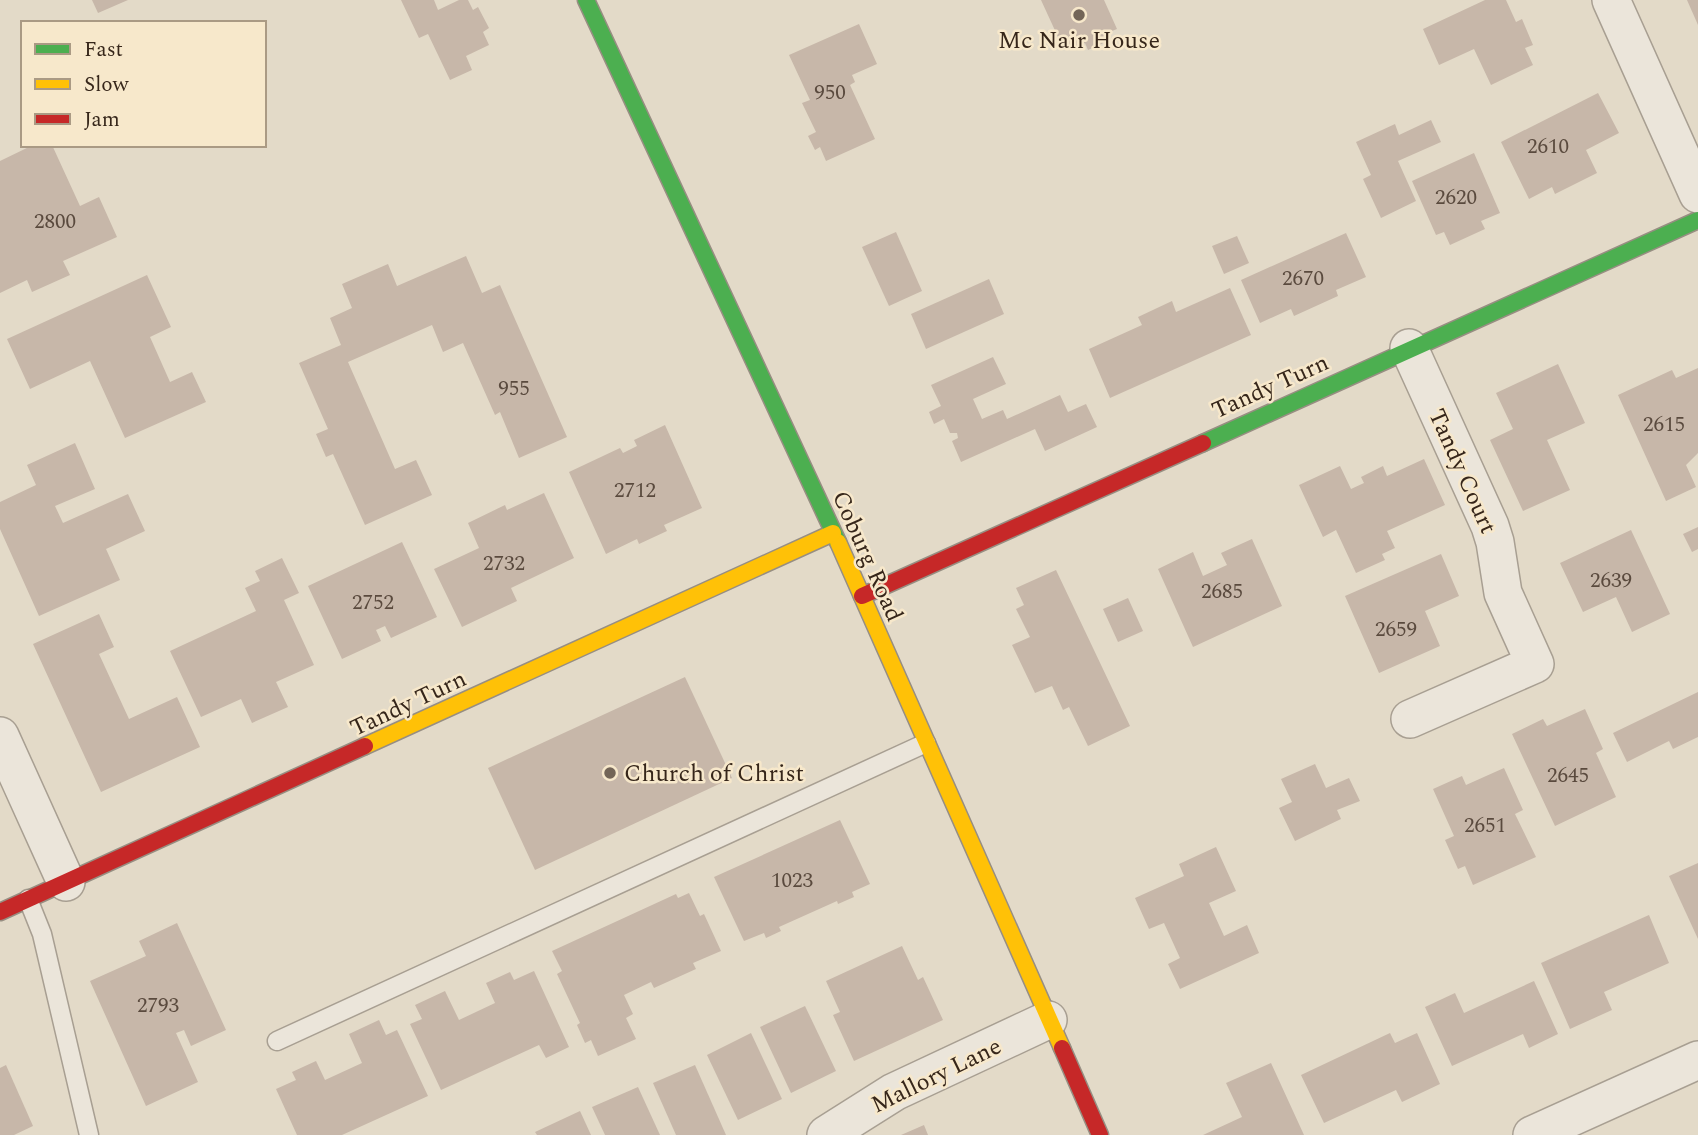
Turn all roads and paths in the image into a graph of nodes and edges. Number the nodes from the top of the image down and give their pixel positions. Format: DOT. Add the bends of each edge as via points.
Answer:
graph roads {
  1 [pos="586,0"];
  2 [pos="1611,0"];
  3 [pos="1698,194"];
  4 [pos="1698,220"];
  5 [pos="1409,348"];
  6 [pos="833,533"];
  7 [pos="862,596"];
  8 [pos="1410,719"];
  9 [pos="0,736"];
  10 [pos="926,743"];
  11 [pos="66,882"];
  12 [pos="28,899"];
  13 [pos="0,912"];
  14 [pos="1048,1020"];
  15 [pos="277,1041"];
  16 [pos="1698,1060"];
  17 [pos="89,1135"];
  18 [pos="826,1135"];
  19 [pos="1100,1135"];
  20 [pos="1532,1135"];
  1 -- 6 [label="street, Coburg Road"];
  2 -- 3 [label="street"];
  4 -- 5 [label="street, Tandy Turn"];
  5 -- 7 [label="street, Tandy Turn"];
  5 -- 8 [label="street, Tandy Court" via="1490,526 1503,593 1535,664"];
  6 -- 7 [label="street, Coburg Road"];
  6 -- 11 [label="street, Tandy Turn"];
  7 -- 10 [label="street, Coburg Road"];
  9 -- 11 [label="street"];
  10 -- 14 [label="street, Coburg Road"];
  10 -- 15 [label="lane"];
  11 -- 12 [label="street, Tandy Turn"];
  12 -- 13 [label="street, Tandy Turn"];
  12 -- 17 [label="lane" via="42,934"];
  14 -- 18 [label="street, Mallory Lane" via="894,1092"];
  14 -- 19 [label="street, Coburg Road"];
  16 -- 20 [label="street"];
}
